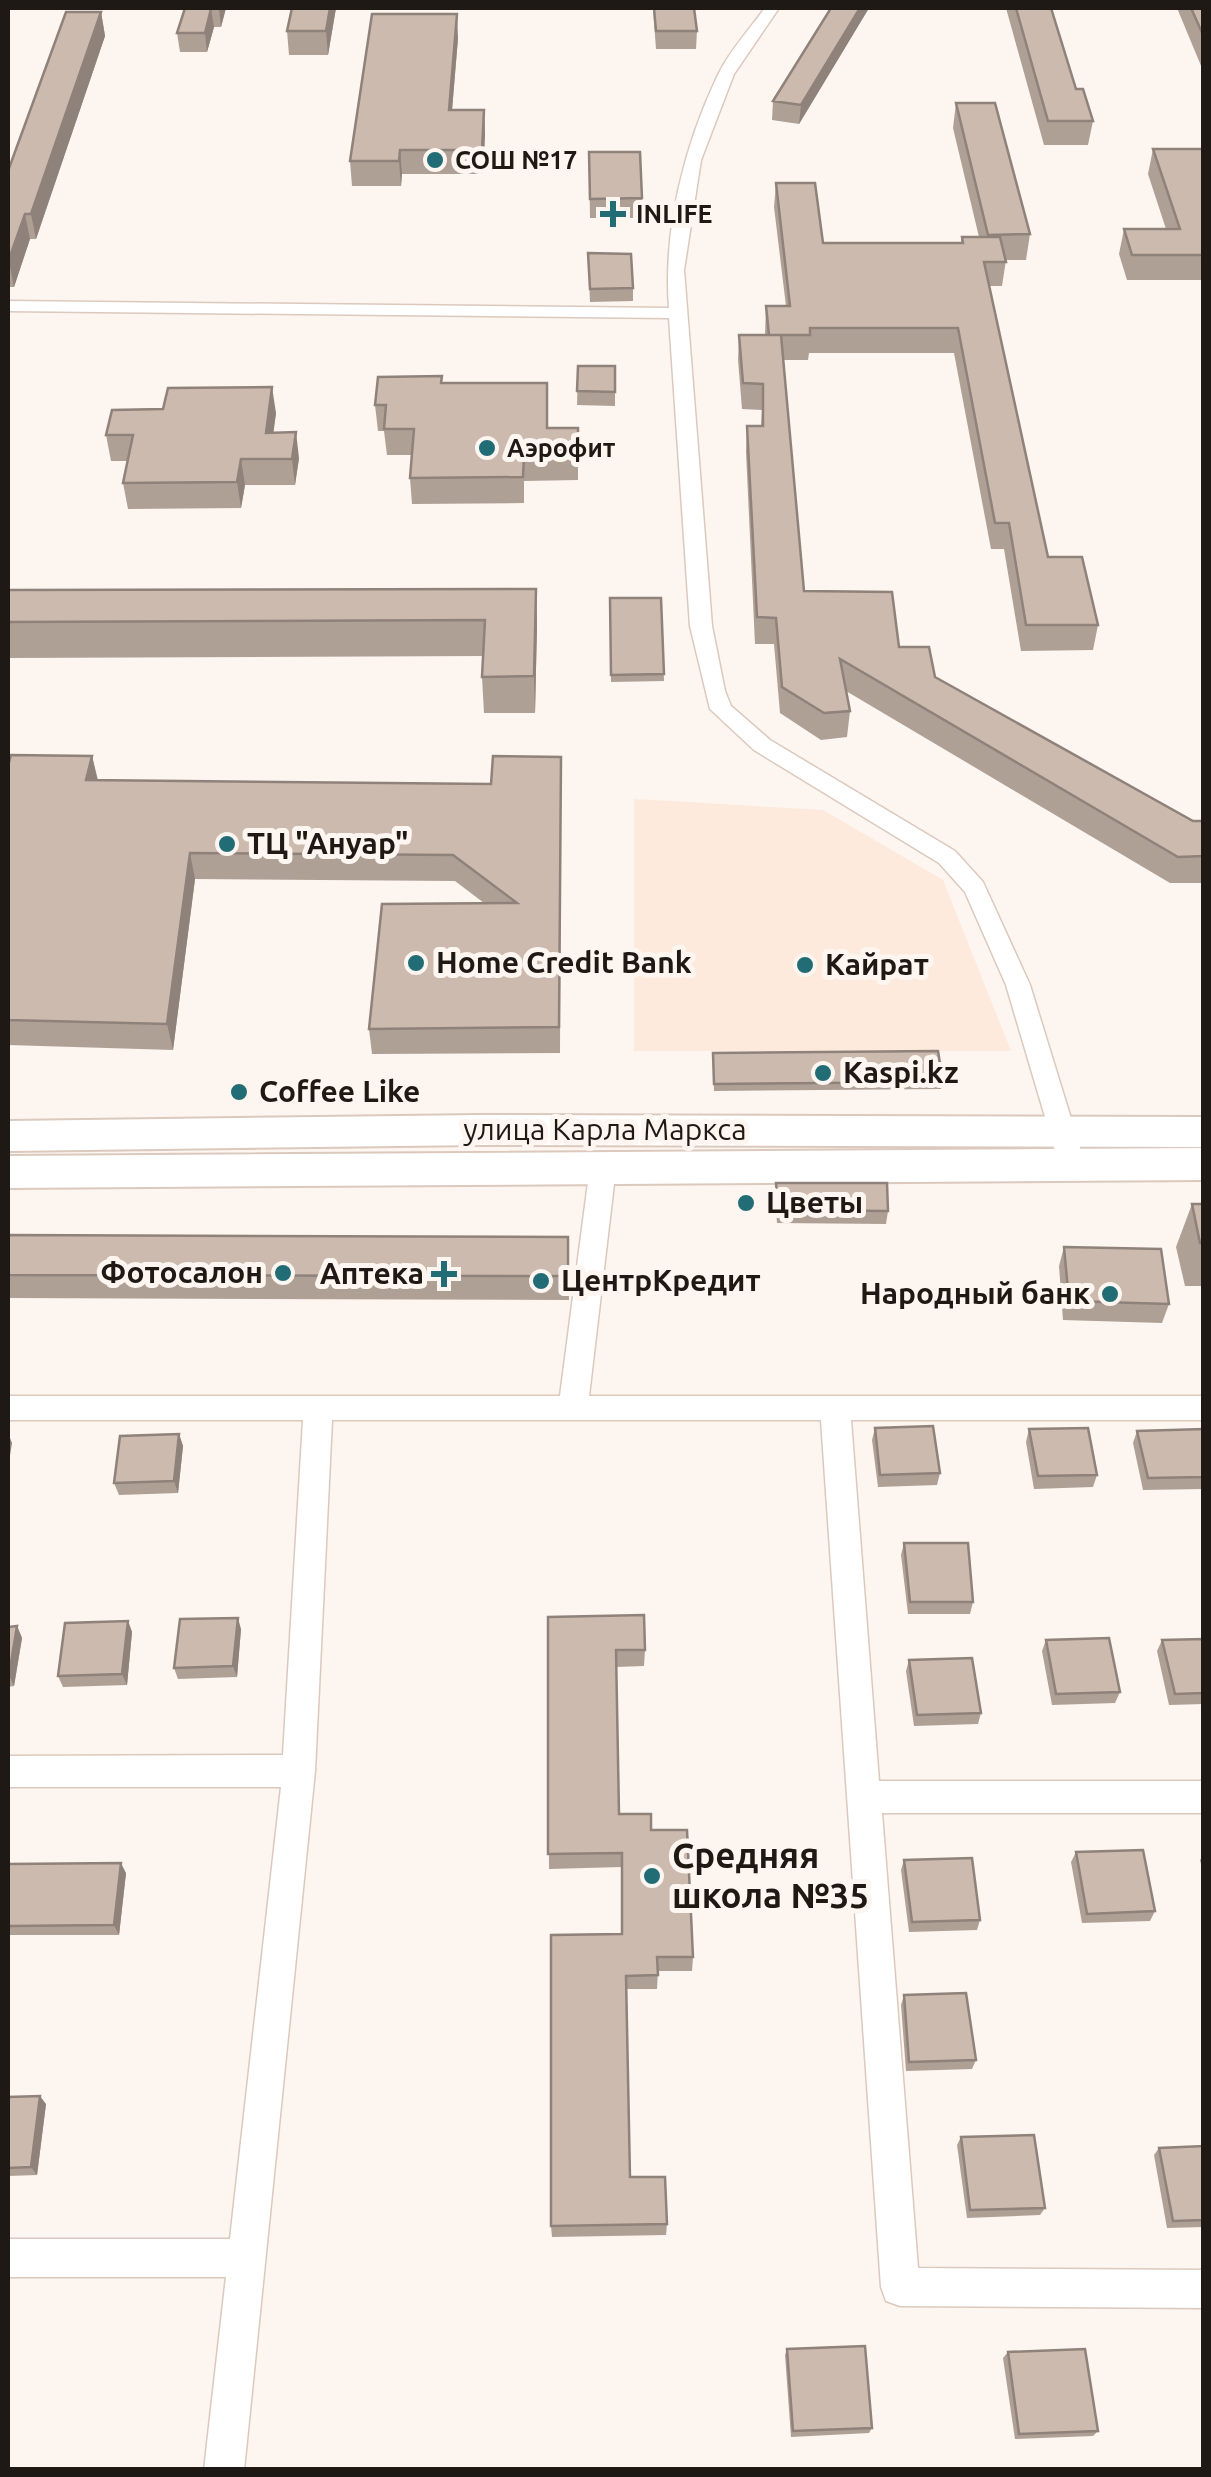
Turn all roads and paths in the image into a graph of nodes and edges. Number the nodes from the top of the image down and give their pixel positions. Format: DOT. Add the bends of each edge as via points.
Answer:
graph roads {
  1 [pos="772,8"];
  2 [pos="8,306"];
  3 [pos="676,313"];
  4 [pos="1204,1132"];
  5 [pos="8,1136"];
  6 [pos="1066,1148"];
  7 [pos="1204,1164"];
  8 [pos="603,1167"];
  9 [pos="8,1172"];
  10 [pos="8,1408"];
  11 [pos="835,1408"];
  12 [pos="1204,1408"];
  13 [pos="318,1410"];
  14 [pos="573,1411"];
  15 [pos="299,1771"];
  16 [pos="8,1772"];
  17 [pos="864,1797"];
  18 [pos="1204,1797"];
  19 [pos="8,2258"];
  20 [pos="247,2258"];
  21 [pos="1204,2289"];
  22 [pos="224,2470"];
  1 -- 3 [label="street" via="726,74 692,160 675,270"];
  2 -- 3 [label="street"];
  3 -- 6 [label="street" via="701,626 722,709 774,754 946,857 975,888 1018,986"];
  4 -- 6 [label="main road, улица Карла Маркса"];
  5 -- 6 [label="main road, улица Карла Маркса" via="480,1130"];
  6 -- 7 [label="main road, улица Карла Маркса"];
  6 -- 8 [label="main road, улица Карла Маркса"];
  8 -- 9 [label="main road, улица Карла Маркса"];
  8 -- 14 [label="street"];
  10 -- 13 [label="street"];
  11 -- 12 [label="street"];
  11 -- 14 [label="street"];
  11 -- 17 [label="street"];
  13 -- 14 [label="street"];
  13 -- 15 [label="street"];
  15 -- 16 [label="street"];
  15 -- 20 [label="street"];
  17 -- 18 [label="street"];
  17 -- 21 [label="street" via="900,2288"];
  19 -- 20 [label="street"];
  20 -- 22 [label="street"];
}
